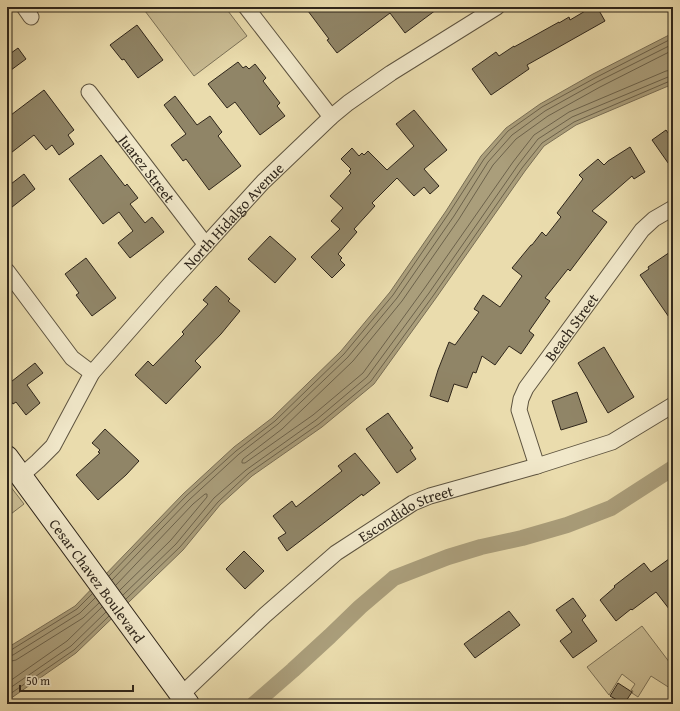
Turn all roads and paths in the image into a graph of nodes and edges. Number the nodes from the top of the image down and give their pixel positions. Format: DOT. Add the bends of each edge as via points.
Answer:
graph roads {
  1 [pos="246,7"];
  2 [pos="497,7"];
  3 [pos="477,12"];
  4 [pos="89,92"];
  5 [pos="331,117"];
  6 [pos="673,208"];
  7 [pos="206,245"];
  8 [pos="7,271"];
  9 [pos="92,373"];
  10 [pos="673,405"];
  11 [pos="7,457"];
  12 [pos="537,466"];
  13 [pos="21,476"];
  14 [pos="184,700"];
  1 -- 5 [label="street"];
  2 -- 3 [label="street, North Hidalgo Avenue"];
  3 -- 5 [label="street, North Hidalgo Avenue"];
  4 -- 7 [label="street, Juarez Street"];
  5 -- 7 [label="street, North Hidalgo Avenue" via="263,182"];
  6 -- 12 [label="street, Beach Street" via="654,219 642,230 526,388 519,410"];
  7 -- 9 [label="street, North Hidalgo Avenue"];
  8 -- 9 [label="street" via="72,358"];
  9 -- 13 [label="street, North Hidalgo Avenue" via="53,446"];
  10 -- 12 [label="street, Escondido Street" via="612,442"];
  11 -- 13 [label="street, Cesar Chavez Boulevard"];
  12 -- 14 [label="street, Escondido Street" via="413,503 336,553 265,615"];
  13 -- 14 [label="street, Cesar Chavez Boulevard"];
}
